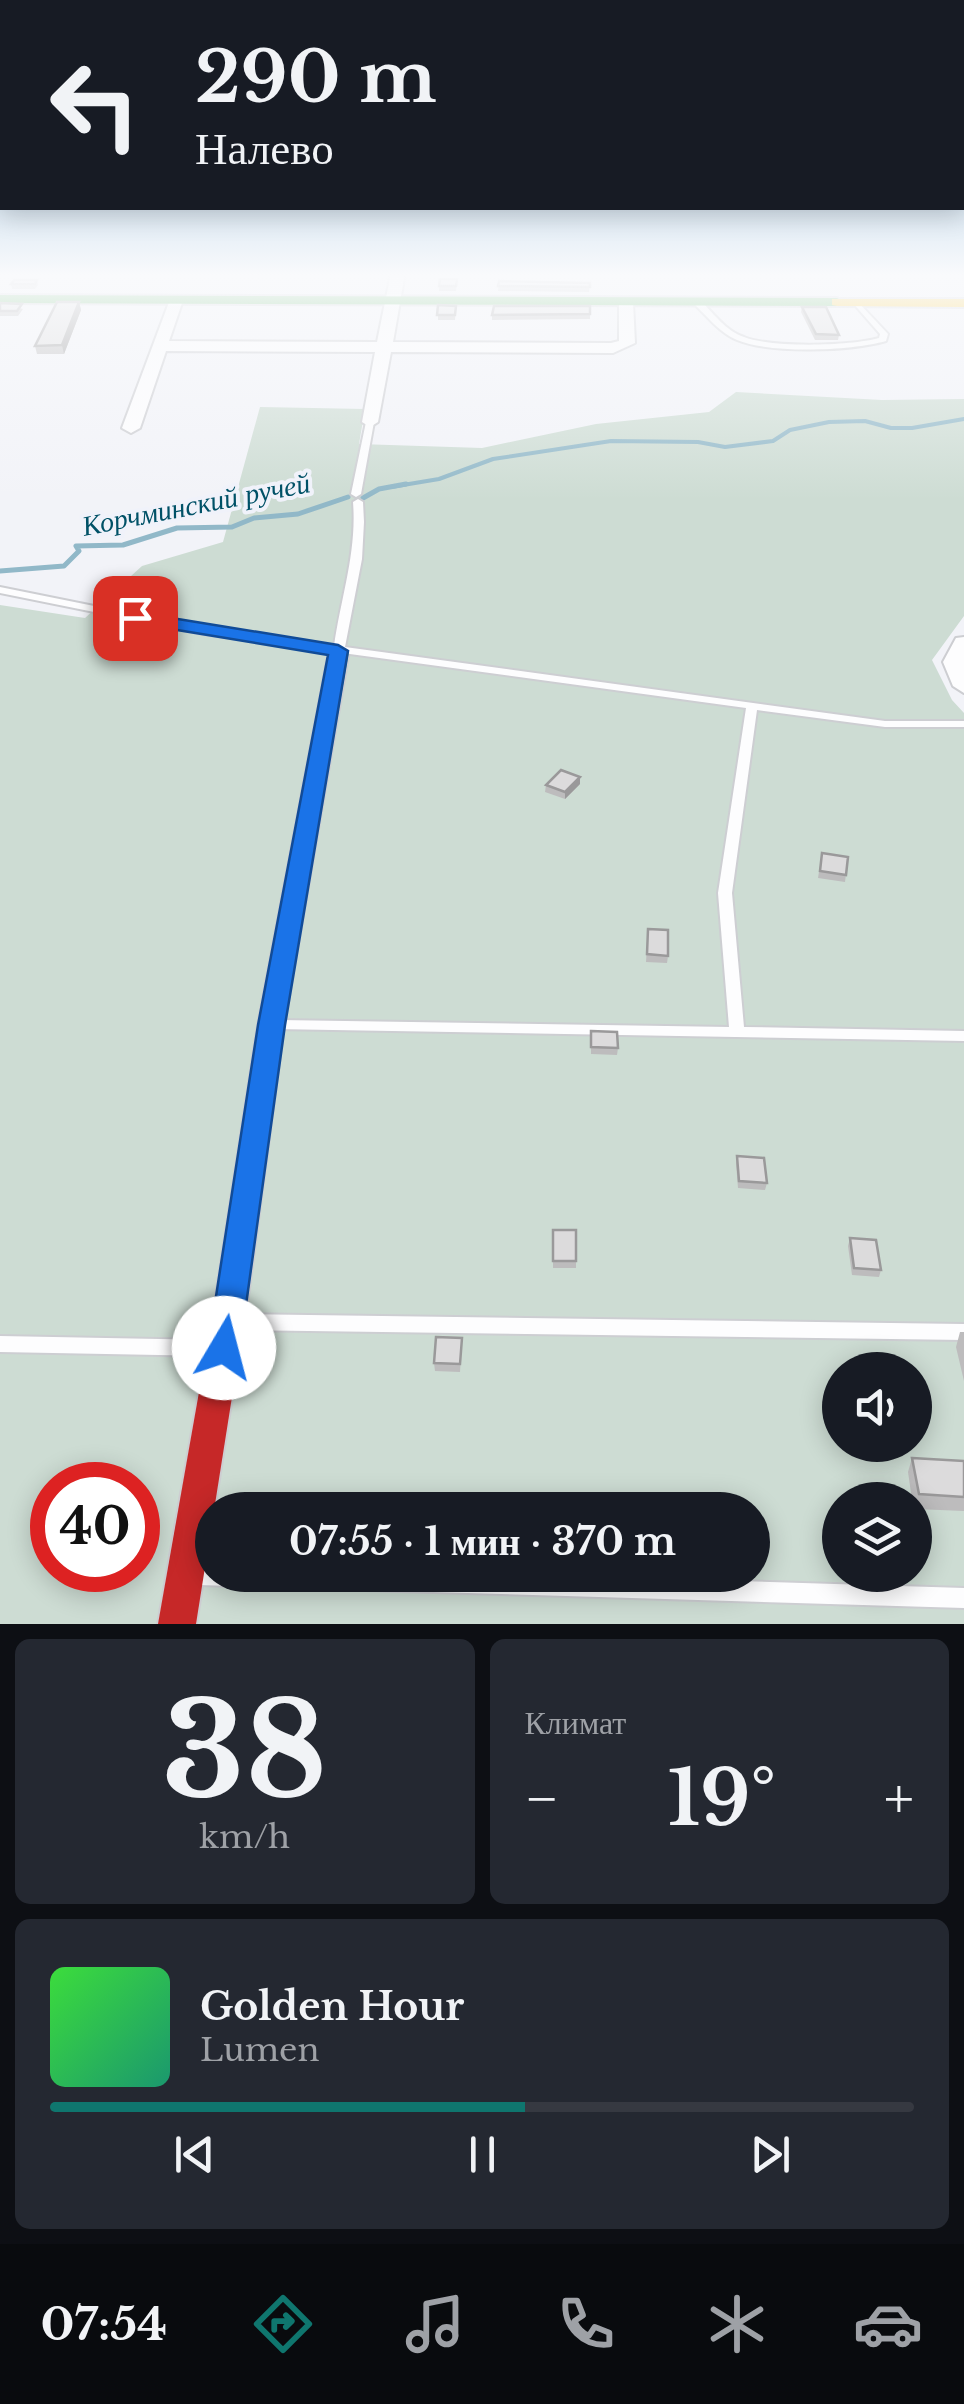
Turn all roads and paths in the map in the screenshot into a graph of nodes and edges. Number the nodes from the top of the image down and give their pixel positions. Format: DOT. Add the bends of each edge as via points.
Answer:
graph roads {
  1 [pos="159,349"];
  2 [pos="385,349"];
  3 [pos="370,422"];
  4 [pos="131,428"];
  5 [pos="0,590"];
  6 [pos="964,643"];
  7 [pos="338,651"];
  8 [pos="964,686"];
  9 [pos="752,706"];
  10 [pos="964,724"];
  11 [pos="272,1025"];
  12 [pos="737,1032"];
  13 [pos="964,1036"];
  14 [pos="228,1322"];
  15 [pos="964,1332"];
  16 [pos="0,1344"];
  17 [pos="224,1348"];
  18 [pos="186,1574"];
  19 [pos="964,1598"];
  20 [pos="178,1624"];
  1 -- 4 [label="street"];
  2 -- 3 [label="street"];
  3 -- 7 [label="lane" via="357,498 362,528"];
  5 -- 7 [label="lane"];
  6 -- 8 [label="street" via="954,662"];
  7 -- 9 [label="lane"];
  7 -- 11 [label="street"];
  9 -- 10 [label="lane" via="885,724"];
  9 -- 12 [label="lane" via="725,893"];
  11 -- 12 [label="lane"];
  11 -- 14 [label="street"];
  12 -- 13 [label="lane"];
  14 -- 15 [label="lane"];
  14 -- 17 [label="street"];
  16 -- 17 [label="lane"];
  17 -- 18 [label="street"];
  18 -- 19 [label="lane"];
  18 -- 20 [label="street"];
}
